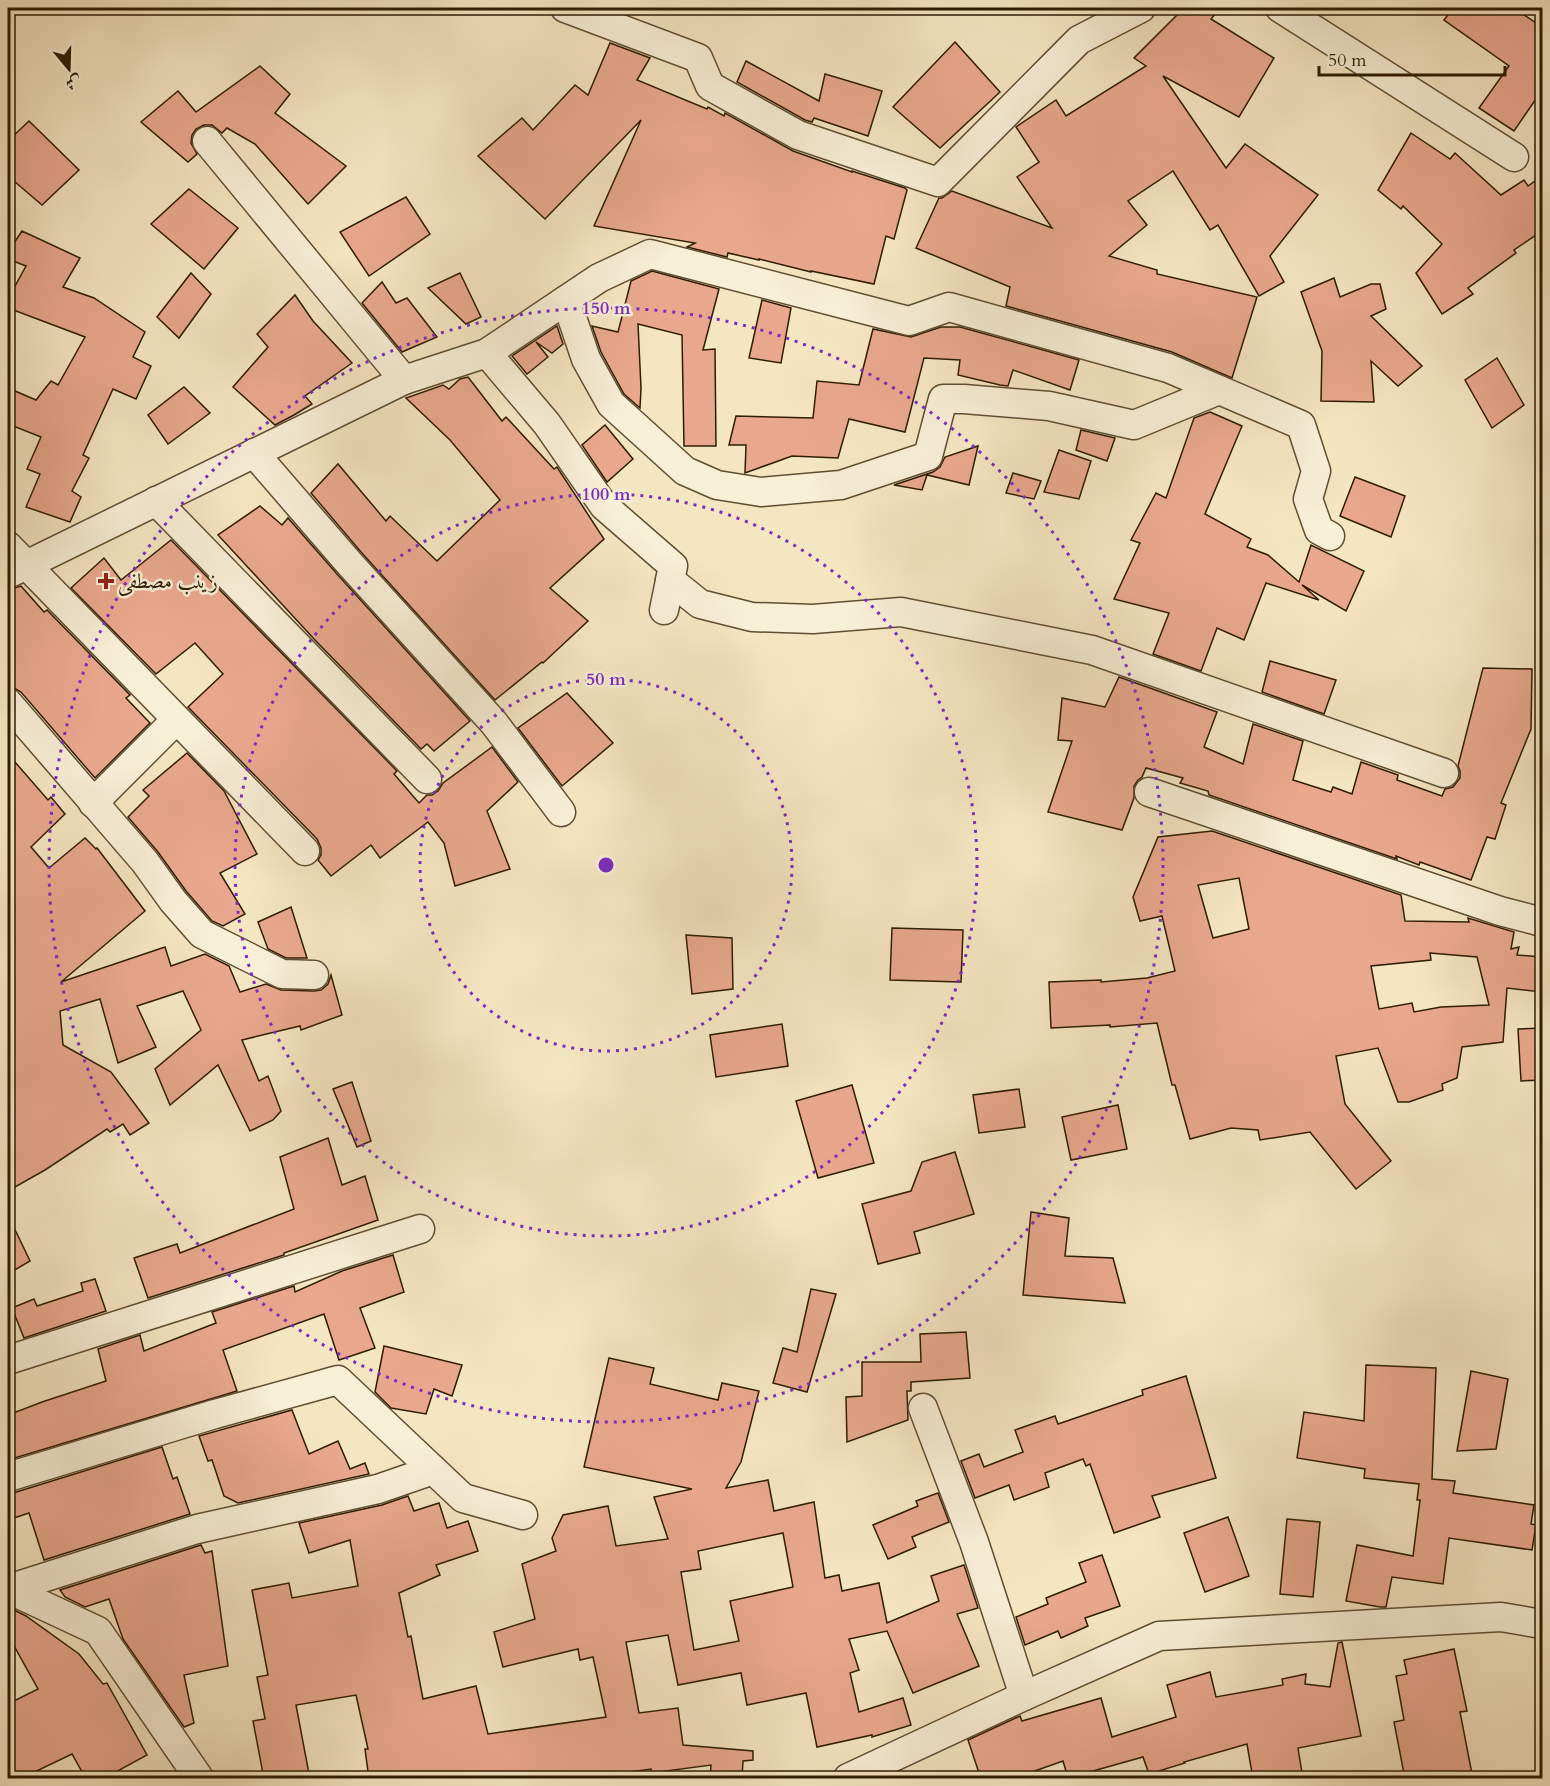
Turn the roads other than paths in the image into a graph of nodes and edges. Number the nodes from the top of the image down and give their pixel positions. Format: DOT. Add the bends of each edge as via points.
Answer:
graph roads {
  1 [pos="565,8"];
  2 [pos="1141,8"];
  3 [pos="1279,8"];
  4 [pos="207,141"];
  5 [pos="1514,157"];
  6 [pos="566,300"];
  7 [pos="487,353"];
  8 [pos="404,380"];
  9 [pos="1219,390"];
  10 [pos="254,453"];
  11 [pos="156,501"];
  12 [pos="1330,536"];
  13 [pos="13,562"];
  14 [pos="670,580"];
  15 [pos="664,610"];
  16 [pos="8,703"];
  17 [pos="176,720"];
  18 [pos="1444,773"];
  19 [pos="427,779"];
  20 [pos="1149,792"];
  21 [pos="93,803"];
  22 [pos="561,812"];
  23 [pos="304,851"];
  24 [pos="1542,922"];
  25 [pos="314,975"];
  26 [pos="420,1228"];
  27 [pos="8,1360"];
  28 [pos="923,1408"];
  29 [pos="433,1470"];
  30 [pos="8,1477"];
  31 [pos="523,1515"];
  32 [pos="8,1589"];
  33 [pos="1542,1624"];
  34 [pos="1024,1696"];
  35 [pos="199,1779"];
  36 [pos="848,1779"];
  1 -- 2 [label="street" via="698,58 710,86 798,135 938,182 1078,40"];
  3 -- 5 [label="street"];
  4 -- 8 [label="street"];
  6 -- 7 [label="street"];
  6 -- 9 [label="street" via="598,278 650,254 909,321 949,307 1168,368"];
  6 -- 9 [label="street" via="586,360 611,404 685,471 717,485 761,492 841,485 928,456 943,399 1050,406 1134,425"];
  7 -- 8 [label="street"];
  7 -- 14 [label="street" via="547,424 604,506 673,566"];
  8 -- 10 [label="street"];
  9 -- 12 [label="street" via="1302,425 1316,471 1308,499 1319,530"];
  10 -- 11 [label="street"];
  10 -- 22 [label="street" via="494,723"];
  11 -- 13 [label="street"];
  11 -- 19 [label="street"];
  13 -- 17 [label="street"];
  14 -- 15 [label="street"];
  14 -- 18 [label="street" via="700,604 752,617 813,618 901,612 1092,650"];
  16 -- 21 [label="street"];
  17 -- 21 [label="street"];
  17 -- 23 [label="street"];
  20 -- 24 [label="street"];
  21 -- 25 [label="street" via="202,934 282,974"];
  26 -- 27 [label="street"];
  28 -- 34 [label="street" via="974,1542"];
  29 -- 30 [label="street" via="338,1380"];
  29 -- 31 [label="street" via="463,1498"];
  29 -- 32 [label="street" via="378,1489 197,1529"];
  32 -- 35 [label="street" via="98,1631"];
  33 -- 34 [label="street" via="1501,1617 1159,1636"];
  34 -- 36 [label="street"];
}
